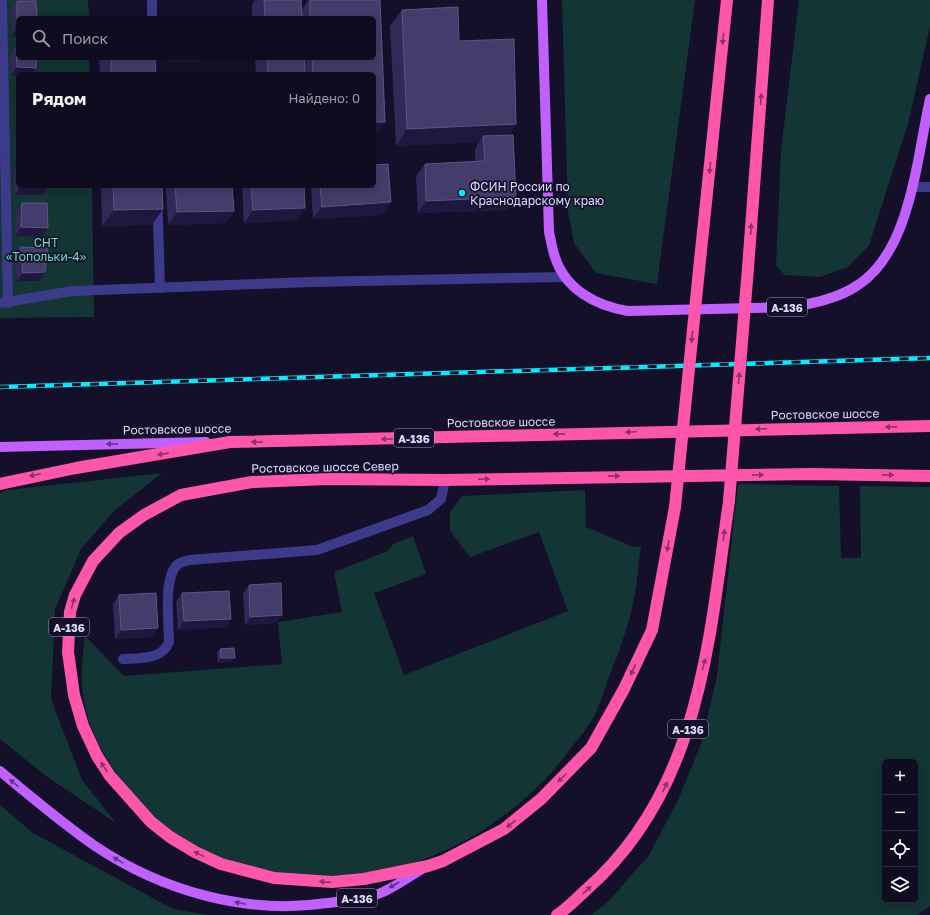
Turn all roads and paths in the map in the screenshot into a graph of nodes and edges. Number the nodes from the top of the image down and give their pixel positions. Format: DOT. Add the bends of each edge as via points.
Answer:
graph roads {
  1 [pos="2,0"];
  2 [pos="152,0"];
  3 [pos="542,0"];
  4 [pos="727,0"];
  5 [pos="768,0"];
  6 [pos="152,16"];
  7 [pos="930,99"];
  8 [pos="930,186"];
  9 [pos="912,187"];
  10 [pos="157,188"];
  11 [pos="565,277"];
  12 [pos="160,288"];
  13 [pos="4,303"];
  14 [pos="930,426"];
  15 [pos="230,442"];
  16 [pos="0,447"];
  17 [pos="930,476"];
  18 [pos="445,480"];
  19 [pos="0,484"];
  20 [pos="123,659"];
  21 [pos="0,771"];
  22 [pos="428,866"];
  23 [pos="557,915"];
  1 -- 13 [label="street"];
  2 -- 6 [label="street"];
  3 -- 11 [label="main road, А-136" via="549,232 555,258"];
  4 -- 22 [label="highway, А-136, one-way, bridge" via="675,507 652,630 624,689 591,748 541,799 504,829 467,850"];
  23 -- 5 [label="highway, А-136, one-way, bridge" via="623,854 647,820 676,765 708,646 729,501"];
  7 -- 9 [label="main road, А-136"];
  8 -- 9 [label="street"];
  9 -- 11 [label="main road, А-136" via="892,246 878,268 858,285 815,304 628,311 594,302"];
  10 -- 12 [label="street"];
  11 -- 12 [label="street"];
  12 -- 13 [label="street" via="73,291"];
  14 -- 15 [label="highway, Ростовское шоссе / А-136, one-way"];
  15 -- 16 [label="main road, Ростовское шоссе / А-136, one-way"];
  15 -- 19 [label="highway, А-136, one-way" via="76,468"];
  18 -- 17 [label="highway, А-136, one-way" via="805,474"];
  18 -- 20 [label="street" via="441,499 428,510 317,550 189,560 178,564 172,573 168,588 167,648 153,657"];
  22 -- 18 [label="highway, Ростовское шоссе Север / А-136, one-way" via="364,880 332,882 274,878 221,864 170,837 151,822 110,776 90,743 74,695 68,632 75,595 93,562 120,533 144,515 181,495 252,482 327,479"];
  22 -- 21 [label="main road, А-136, one-way" via="382,892 352,900 279,908 222,900 162,882 129,866 95,846 46,810"];
}
